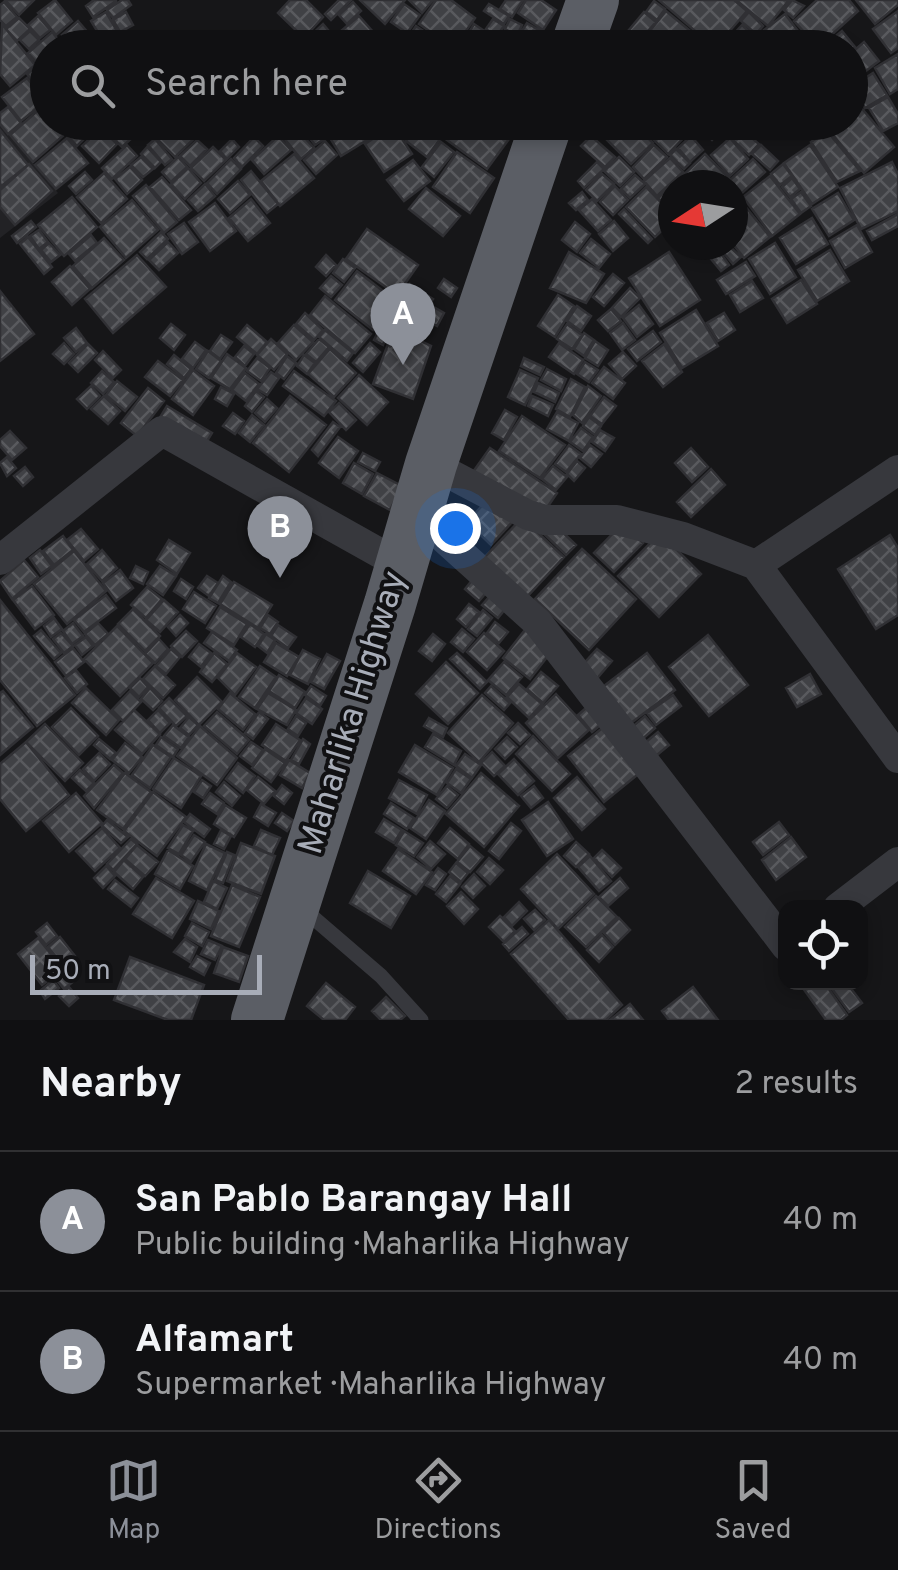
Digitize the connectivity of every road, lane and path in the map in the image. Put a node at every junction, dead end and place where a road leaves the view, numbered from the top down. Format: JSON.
{"nodes":[{"id":1,"x":593,"y":0,"type":"edge"},
{"id":2,"x":582,"y":30,"type":"edge"},
{"id":3,"x":542,"y":140,"type":"edge"},
{"id":4,"x":431,"y":464,"type":"junction"},
{"id":5,"x":898,"y":470,"type":"edge"},
{"id":6,"x":416,"y":513,"type":"junction"},
{"id":7,"x":0,"y":560,"type":"edge"},
{"id":8,"x":401,"y":565,"type":"junction"},
{"id":9,"x":756,"y":565,"type":"junction"},
{"id":10,"x":898,"y":758,"type":"edge"},
{"id":11,"x":898,"y":862,"type":"edge"},
{"id":12,"x":848,"y":900,"type":"edge"},
{"id":13,"x":295,"y":902,"type":"junction"},
{"id":14,"x":778,"y":936,"type":"edge"},
{"id":15,"x":257,"y":1020,"type":"edge"},
{"id":16,"x":421,"y":1020,"type":"edge"}],
"edges":[{"from":1,"to":2,"type":"highway"},
{"from":3,"to":4,"type":"highway","name":"Maharlika Highway"},
{"from":4,"to":6,"type":"highway","name":"Maharlika Highway"},
{"from":4,"to":9,"type":"street"},
{"from":5,"to":9,"type":"street"},
{"from":6,"to":8,"type":"highway","name":"Maharlika Highway"},
{"from":6,"to":14,"type":"street"},
{"from":7,"to":8,"type":"street"},
{"from":8,"to":13,"type":"highway","name":"Maharlika Highway"},
{"from":9,"to":10,"type":"street"},
{"from":11,"to":12,"type":"street"},
{"from":13,"to":15,"type":"highway","name":"Maharlika Highway"},
{"from":13,"to":16,"type":"lane"}]}
